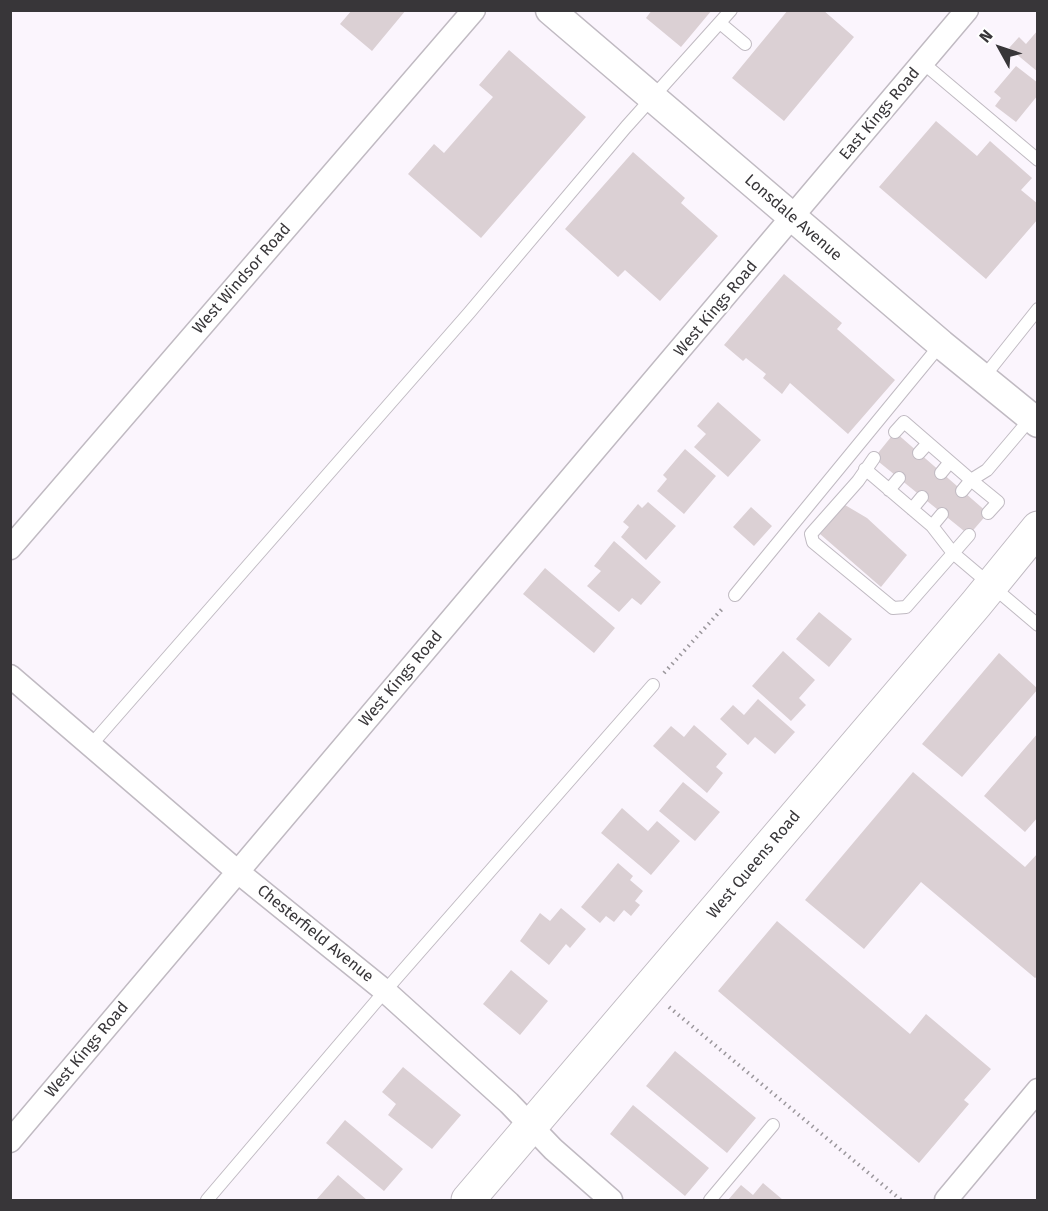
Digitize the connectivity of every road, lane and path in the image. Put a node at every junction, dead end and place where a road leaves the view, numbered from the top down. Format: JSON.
{"nodes":[{"id":1,"x":474,"y":10,"type":"edge"},
{"id":2,"x":550,"y":10,"type":"edge"},
{"id":3,"x":730,"y":10,"type":"edge"},
{"id":4,"x":967,"y":10,"type":"edge"},
{"id":5,"x":720,"y":22,"type":"junction"},
{"id":6,"x":745,"y":44,"type":"dead end"},
{"id":7,"x":922,"y":63,"type":"junction"},
{"id":8,"x":652,"y":97,"type":"junction"},
{"id":9,"x":1038,"y":160,"type":"edge"},
{"id":10,"x":792,"y":217,"type":"junction"},
{"id":11,"x":1038,"y":309,"type":"edge"},
{"id":12,"x":940,"y":344,"type":"junction"},
{"id":13,"x":983,"y":378,"type":"junction"},
{"id":14,"x":1034,"y":421,"type":"edge"},
{"id":15,"x":895,"y":432,"type":"dead end"},
{"id":16,"x":928,"y":443,"type":"junction"},
{"id":17,"x":919,"y":453,"type":"dead end"},
{"id":18,"x":874,"y":458,"type":"dead end"},
{"id":19,"x":951,"y":462,"type":"junction"},
{"id":20,"x":865,"y":469,"type":"junction"},
{"id":21,"x":941,"y":473,"type":"dead end"},
{"id":22,"x":899,"y":478,"type":"dead end"},
{"id":23,"x":971,"y":480,"type":"junction"},
{"id":24,"x":890,"y":490,"type":"junction"},
{"id":25,"x":962,"y":491,"type":"dead end"},
{"id":26,"x":922,"y":497,"type":"dead end"},
{"id":27,"x":912,"y":509,"type":"junction"},
{"id":28,"x":988,"y":513,"type":"dead end"},
{"id":29,"x":942,"y":514,"type":"dead end"},
{"id":30,"x":932,"y":526,"type":"junction"},
{"id":31,"x":1038,"y":528,"type":"edge"},
{"id":32,"x":969,"y":535,"type":"dead end"},
{"id":33,"x":10,"y":548,"type":"edge"},
{"id":34,"x":953,"y":553,"type":"junction"},
{"id":35,"x":990,"y":585,"type":"junction"},
{"id":36,"x":735,"y":595,"type":"joint"},
{"id":37,"x":1038,"y":625,"type":"edge"},
{"id":38,"x":10,"y":676,"type":"edge"},
{"id":39,"x":653,"y":685,"type":"joint"},
{"id":40,"x":91,"y":746,"type":"junction"},
{"id":41,"x":238,"y":872,"type":"junction"},
{"id":42,"x":385,"y":991,"type":"junction"},
{"id":43,"x":667,"y":1005,"type":"dead end"},
{"id":44,"x":1038,"y":1090,"type":"edge"},
{"id":45,"x":773,"y":1125,"type":"dead end"},
{"id":46,"x":531,"y":1127,"type":"junction"},
{"id":47,"x":10,"y":1141,"type":"edge"},
{"id":48,"x":207,"y":1200,"type":"edge"},
{"id":49,"x":468,"y":1200,"type":"edge"},
{"id":50,"x":611,"y":1200,"type":"edge"},
{"id":51,"x":710,"y":1200,"type":"edge"},
{"id":52,"x":901,"y":1200,"type":"edge"},
{"id":53,"x":946,"y":1200,"type":"edge"}],
"edges":[{"from":1,"to":33,"type":"street","name":"West Windsor Road"},
{"from":2,"to":8,"type":"street","name":"Lonsdale Avenue"},
{"from":3,"to":5,"type":"lane"},
{"from":4,"to":7,"type":"street","name":"East Kings Road"},
{"from":5,"to":6,"type":"lane"},
{"from":5,"to":8,"type":"lane"},
{"from":7,"to":9,"type":"lane"},
{"from":7,"to":10,"type":"street","name":"East Kings Road"},
{"from":8,"to":10,"type":"street","name":"Lonsdale Avenue"},
{"from":8,"to":40,"type":"lane"},
{"from":10,"to":12,"type":"street","name":"Lonsdale Avenue"},
{"from":10,"to":41,"type":"street","name":"West Kings Road"},
{"from":11,"to":13,"type":"lane"},
{"from":12,"to":13,"type":"street","name":"Lonsdale Avenue"},
{"from":12,"to":36,"type":"lane"},
{"from":13,"to":14,"type":"street","name":"Lonsdale Avenue"},
{"from":14,"to":23,"type":"lane"},
{"from":15,"to":16,"type":"lane"},
{"from":16,"to":17,"type":"lane"},
{"from":16,"to":19,"type":"lane"},
{"from":18,"to":20,"type":"lane"},
{"from":19,"to":21,"type":"lane"},
{"from":19,"to":23,"type":"lane"},
{"from":20,"to":24,"type":"lane"},
{"from":20,"to":34,"type":"lane"},
{"from":22,"to":24,"type":"lane"},
{"from":23,"to":25,"type":"lane"},
{"from":23,"to":28,"type":"lane"},
{"from":24,"to":27,"type":"lane"},
{"from":26,"to":27,"type":"lane"},
{"from":27,"to":30,"type":"lane"},
{"from":29,"to":30,"type":"lane"},
{"from":30,"to":34,"type":"lane"},
{"from":31,"to":35,"type":"main road","name":"West Queens Road"},
{"from":32,"to":34,"type":"lane"},
{"from":34,"to":35,"type":"lane"},
{"from":35,"to":37,"type":"lane"},
{"from":35,"to":46,"type":"main road","name":"West Queens Road"},
{"from":36,"to":39,"type":"path"},
{"from":38,"to":40,"type":"street","name":"Chesterfield Avenue"},
{"from":39,"to":42,"type":"lane"},
{"from":40,"to":41,"type":"street","name":"Chesterfield Avenue"},
{"from":41,"to":42,"type":"street","name":"Chesterfield Avenue"},
{"from":41,"to":47,"type":"street","name":"West Kings Road"},
{"from":42,"to":46,"type":"street","name":"Chesterfield Avenue"},
{"from":42,"to":48,"type":"lane"},
{"from":43,"to":52,"type":"path"},
{"from":44,"to":53,"type":"street"},
{"from":45,"to":51,"type":"lane"},
{"from":46,"to":49,"type":"main road","name":"West Queens Road"},
{"from":46,"to":50,"type":"street","name":"Chesterfield Avenue"}]}
